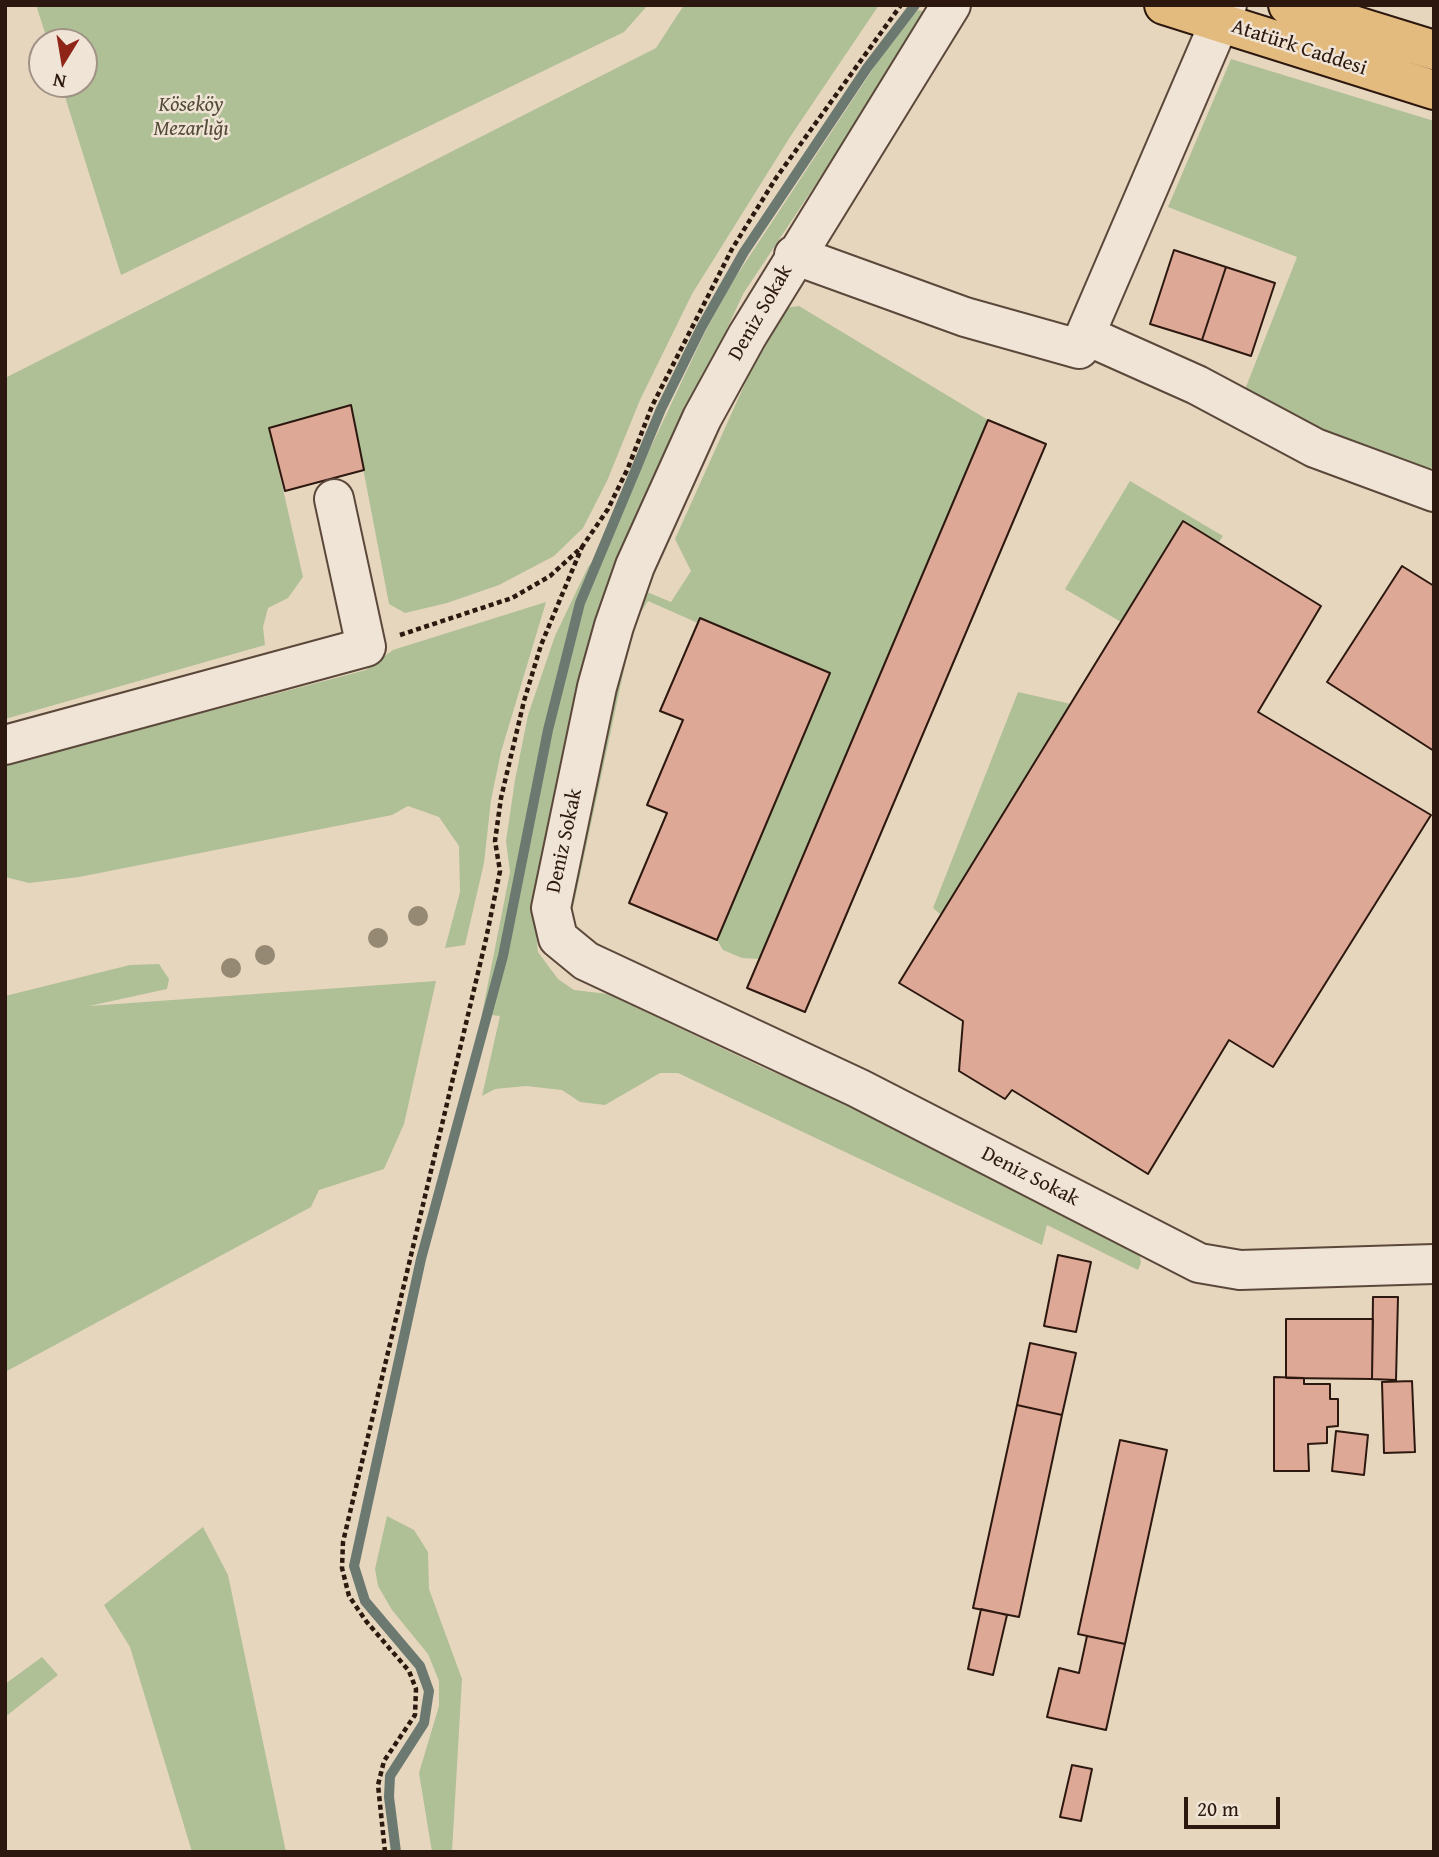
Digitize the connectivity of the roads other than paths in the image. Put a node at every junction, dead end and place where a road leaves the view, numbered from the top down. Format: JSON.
{"nodes":[{"id":1,"x":951,"y":5,"type":"edge"},
{"id":2,"x":1164,"y":5,"type":"edge"},
{"id":3,"x":1288,"y":5,"type":"edge"},
{"id":4,"x":1223,"y":14,"type":"edge"},
{"id":5,"x":1434,"y":50,"type":"edge"},
{"id":6,"x":1434,"y":90,"type":"edge"},
{"id":7,"x":794,"y":255,"type":"junction"},
{"id":8,"x":1085,"y":335,"type":"junction"},
{"id":9,"x":1434,"y":492,"type":"edge"},
{"id":10,"x":334,"y":499,"type":"dead end"},
{"id":11,"x":5,"y":745,"type":"edge"},
{"id":12,"x":1434,"y":1264,"type":"edge"}],
"edges":[{"from":1,"to":7,"type":"street","name":"Deniz Sokak"},
{"from":2,"to":4,"type":"main road","name":"Atatürk Caddesi"},
{"from":3,"to":5,"type":"main road","name":"Atatürk Caddesi"},
{"from":4,"to":6,"type":"main road","name":"Atatürk Caddesi"},
{"from":4,"to":8,"type":"street"},
{"from":7,"to":8,"type":"street"},
{"from":7,"to":12,"type":"street","name":"Deniz Sokak"},
{"from":8,"to":9,"type":"street"},
{"from":10,"to":11,"type":"street"}]}
